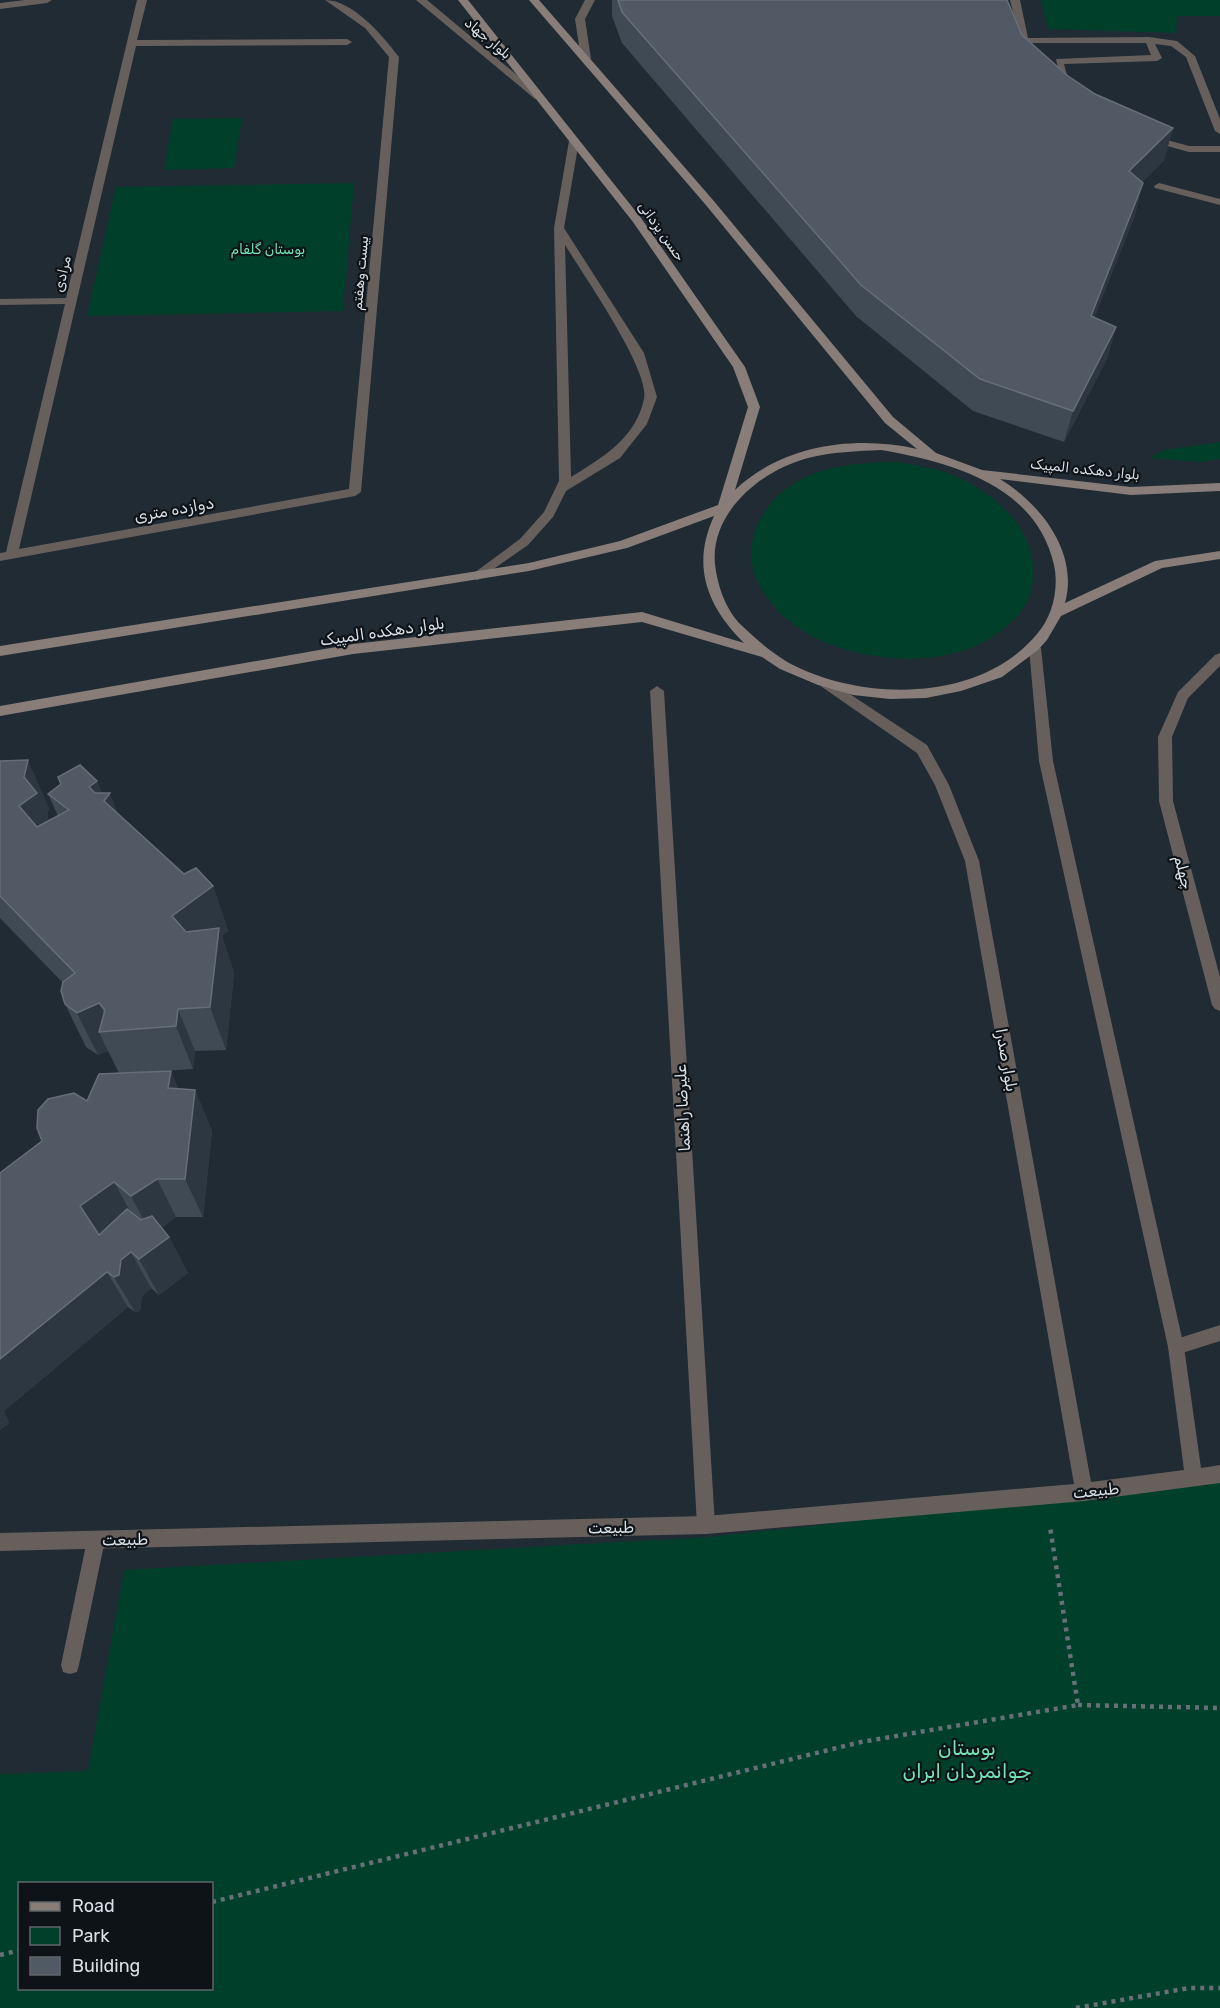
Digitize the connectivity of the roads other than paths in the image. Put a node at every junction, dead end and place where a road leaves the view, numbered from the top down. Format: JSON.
{"nodes":[{"id":1,"x":47,"y":0,"type":"edge"},
{"id":2,"x":142,"y":0,"type":"edge"},
{"id":3,"x":330,"y":0,"type":"edge"},
{"id":4,"x":421,"y":0,"type":"edge"},
{"id":5,"x":463,"y":0,"type":"edge"},
{"id":6,"x":534,"y":0,"type":"edge"},
{"id":7,"x":590,"y":0,"type":"edge"},
{"id":8,"x":1015,"y":0,"type":"edge"},
{"id":9,"x":0,"y":6,"type":"edge"},
{"id":10,"x":1149,"y":40,"type":"junction"},
{"id":11,"x":132,"y":42,"type":"junction"},
{"id":12,"x":347,"y":42,"type":"dead end"},
{"id":13,"x":586,"y":59,"type":"junction"},
{"id":14,"x":538,"y":97,"type":"junction"},
{"id":15,"x":1068,"y":100,"type":"edge"},
{"id":16,"x":1220,"y":131,"type":"edge"},
{"id":17,"x":1137,"y":135,"type":"edge"},
{"id":18,"x":574,"y":141,"type":"junction"},
{"id":19,"x":1220,"y":149,"type":"edge"},
{"id":20,"x":1159,"y":186,"type":"dead end"},
{"id":21,"x":1220,"y":202,"type":"edge"},
{"id":22,"x":559,"y":228,"type":"junction"},
{"id":23,"x":71,"y":301,"type":"junction"},
{"id":24,"x":0,"y":302,"type":"edge"},
{"id":25,"x":930,"y":453,"type":"junction"},
{"id":26,"x":982,"y":473,"type":"junction"},
{"id":27,"x":1220,"y":487,"type":"edge"},
{"id":28,"x":561,"y":489,"type":"junction"},
{"id":29,"x":355,"y":492,"type":"joint"},
{"id":30,"x":723,"y":508,"type":"junction"},
{"id":31,"x":1220,"y":555,"type":"edge"},
{"id":32,"x":6,"y":556,"type":"edge"},
{"id":33,"x":478,"y":576,"type":"junction"},
{"id":34,"x":1058,"y":612,"type":"junction"},
{"id":35,"x":1035,"y":648,"type":"junction"},
{"id":36,"x":0,"y":651,"type":"edge"},
{"id":37,"x":765,"y":654,"type":"junction"},
{"id":38,"x":1220,"y":658,"type":"edge"},
{"id":39,"x":827,"y":684,"type":"junction"},
{"id":40,"x":657,"y":691,"type":"dead end"},
{"id":41,"x":0,"y":711,"type":"edge"},
{"id":42,"x":1220,"y":1005,"type":"edge"},
{"id":43,"x":1220,"y":1333,"type":"edge"},
{"id":44,"x":1176,"y":1347,"type":"junction"},
{"id":45,"x":1220,"y":1474,"type":"edge"},
{"id":46,"x":1194,"y":1479,"type":"junction"},
{"id":47,"x":1084,"y":1492,"type":"junction"},
{"id":48,"x":706,"y":1525,"type":"junction"},
{"id":49,"x":96,"y":1540,"type":"junction"},
{"id":50,"x":0,"y":1542,"type":"edge"},
{"id":51,"x":70,"y":1665,"type":"dead end"}],
"edges":[{"from":1,"to":9,"type":"street"},
{"from":2,"to":11,"type":"street","name":"مرادی"},
{"from":3,"to":29,"type":"street","name":"بیست وهفتم"},
{"from":4,"to":14,"type":"street","name":"بلوار جهاد"},
{"from":5,"to":14,"type":"main road","name":"حسن یزدانی"},
{"from":6,"to":13,"type":"main road"},
{"from":7,"to":13,"type":"street"},
{"from":8,"to":10,"type":"street"},
{"from":10,"to":15,"type":"street"},
{"from":10,"to":16,"type":"street"},
{"from":11,"to":12,"type":"street"},
{"from":11,"to":23,"type":"street","name":"مرادی"},
{"from":13,"to":25,"type":"main road"},
{"from":14,"to":18,"type":"main road","name":"حسن یزدانی"},
{"from":17,"to":19,"type":"street"},
{"from":18,"to":22,"type":"street"},
{"from":18,"to":30,"type":"main road","name":"حسن یزدانی"},
{"from":20,"to":21,"type":"street"},
{"from":22,"to":28,"type":"street"},
{"from":22,"to":28,"type":"street"},
{"from":23,"to":24,"type":"street"},
{"from":23,"to":32,"type":"street","name":"مرادی"},
{"from":25,"to":26,"type":"main road"},
{"from":25,"to":30,"type":"main road"},
{"from":26,"to":27,"type":"main road","name":"بلوار دهکده المپیک"},
{"from":26,"to":34,"type":"main road"},
{"from":28,"to":33,"type":"street"},
{"from":29,"to":32,"type":"street","name":"دوازده متری"},
{"from":30,"to":33,"type":"main road"},
{"from":30,"to":37,"type":"main road","name":"حسن یزدانی"},
{"from":31,"to":34,"type":"main road"},
{"from":33,"to":36,"type":"main road"},
{"from":34,"to":35,"type":"main road"},
{"from":35,"to":39,"type":"main road"},
{"from":35,"to":44,"type":"street"},
{"from":37,"to":39,"type":"main road"},
{"from":37,"to":41,"type":"main road","name":"بلوار دهکده المپیک"},
{"from":38,"to":42,"type":"street","name":"چهلم"},
{"from":39,"to":47,"type":"street","name":"بلوار صدرا"},
{"from":40,"to":48,"type":"street","name":"علیرضا راهنما"},
{"from":43,"to":44,"type":"street"},
{"from":44,"to":46,"type":"street"},
{"from":45,"to":46,"type":"street","name":"طبیعت"},
{"from":46,"to":47,"type":"street","name":"طبیعت"},
{"from":47,"to":48,"type":"street","name":"طبیعت"},
{"from":48,"to":49,"type":"street","name":"طبیعت"},
{"from":49,"to":50,"type":"street","name":"طبیعت"},
{"from":49,"to":51,"type":"street"}]}
